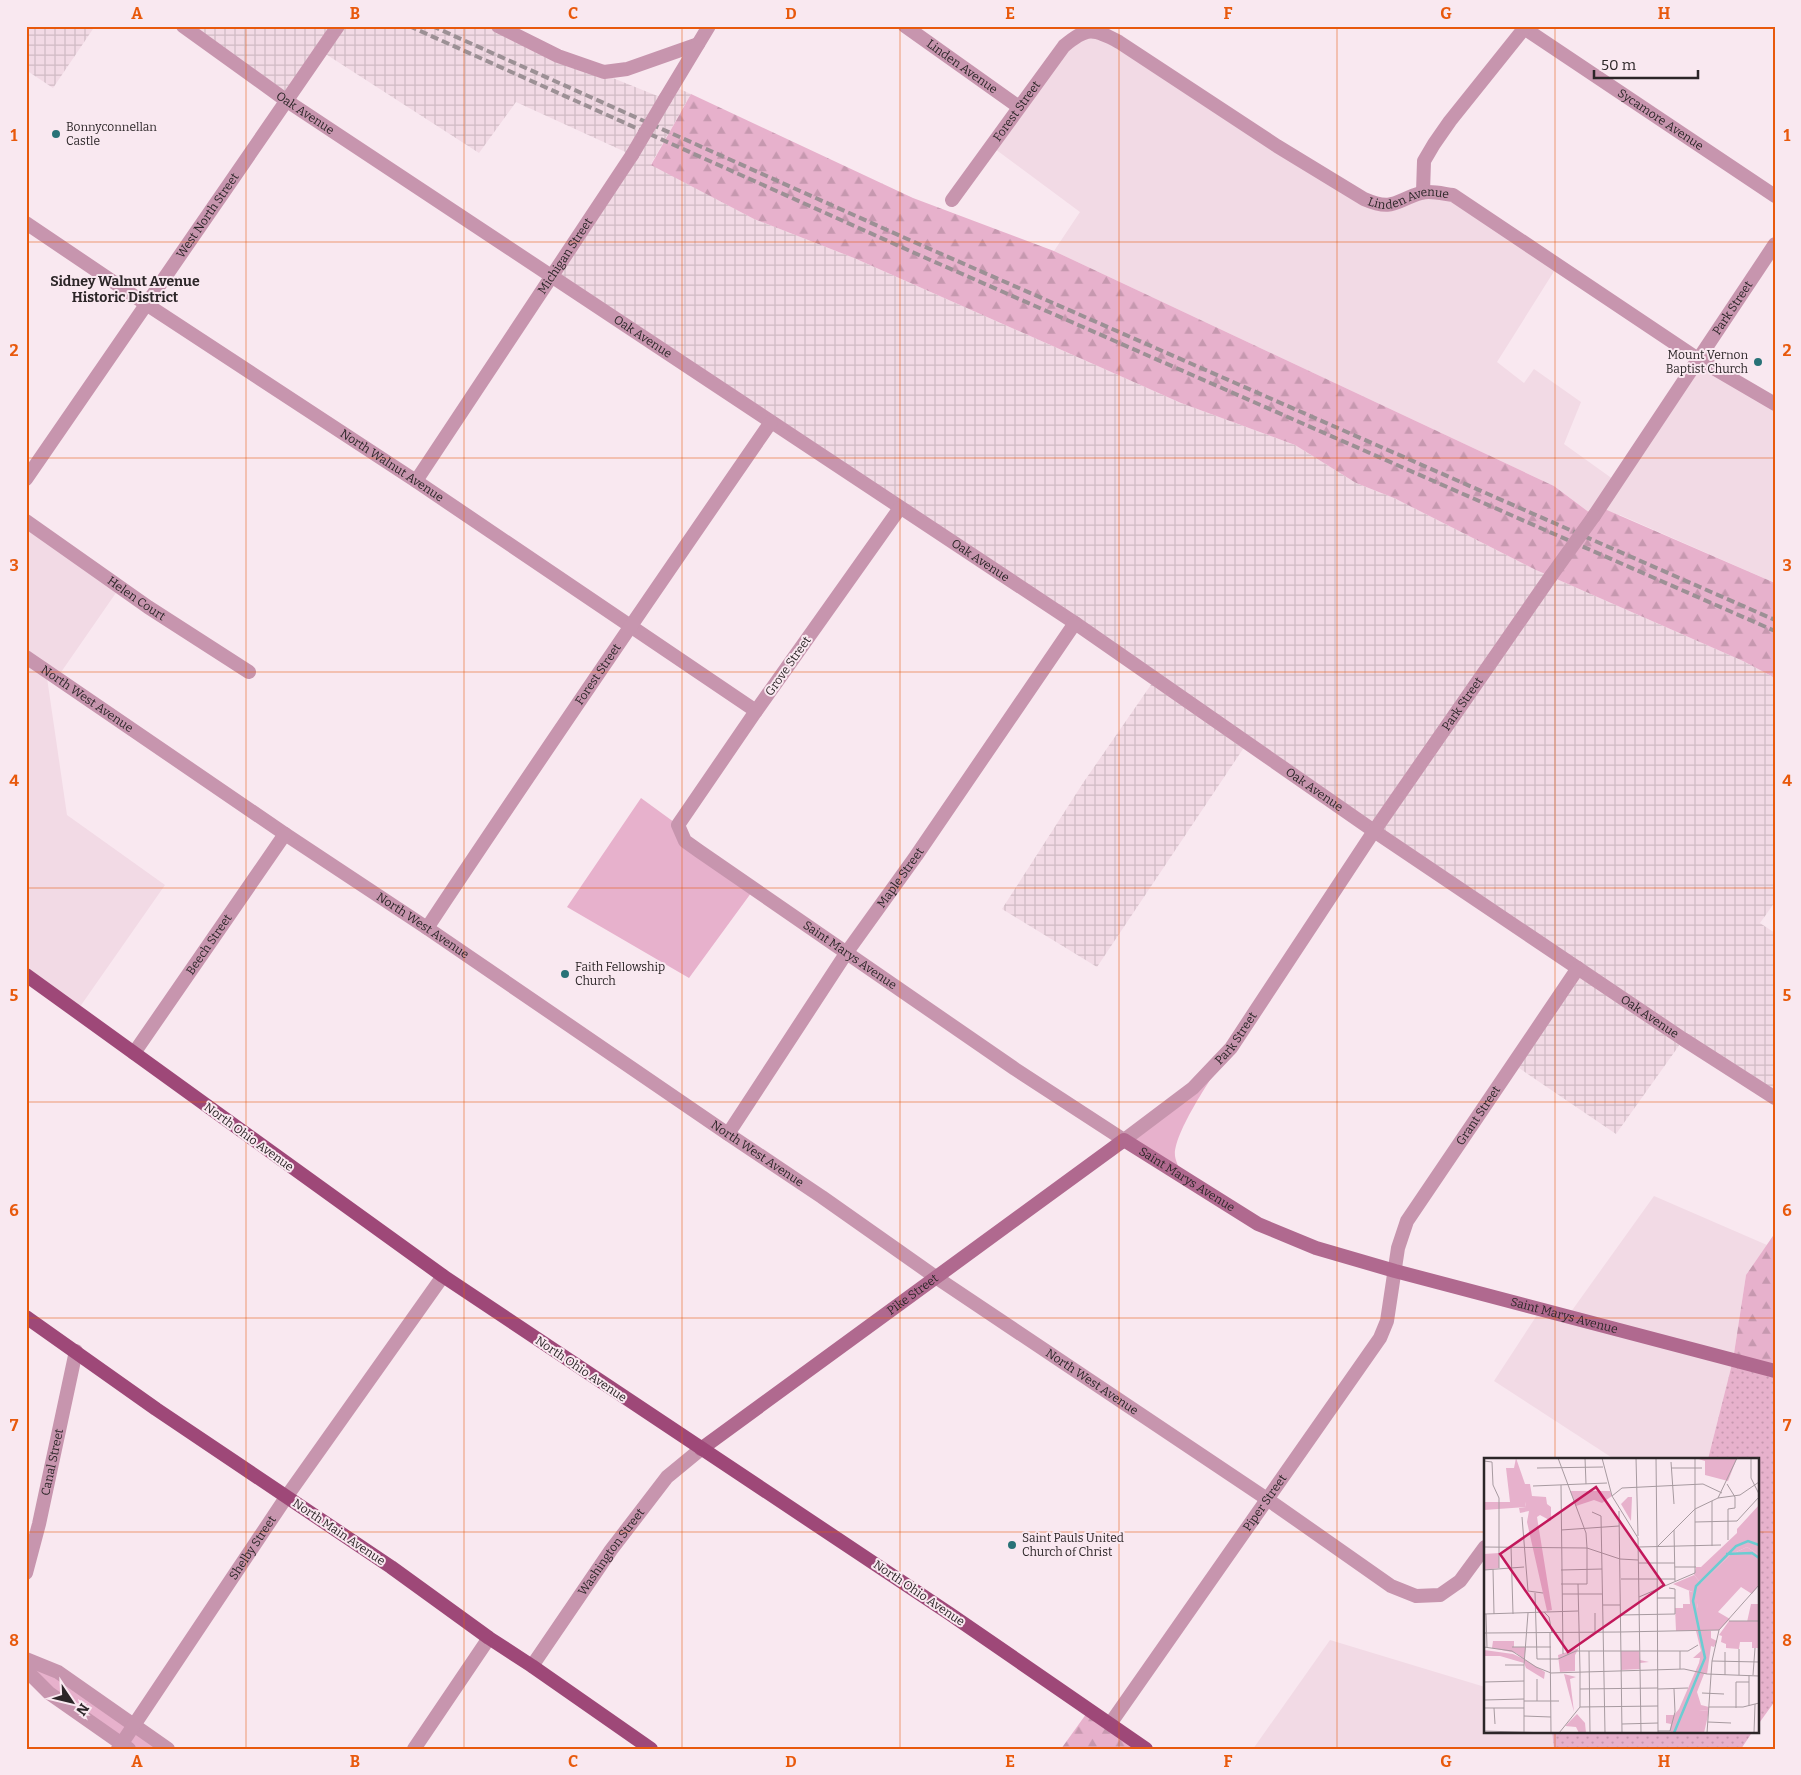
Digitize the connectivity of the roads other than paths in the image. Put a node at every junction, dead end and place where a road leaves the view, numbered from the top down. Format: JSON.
{"nodes":[{"id":1,"x":183,"y":26,"type":"edge"},
{"id":2,"x":338,"y":26,"type":"edge"},
{"id":3,"x":498,"y":26,"type":"edge"},
{"id":4,"x":709,"y":26,"type":"edge"},
{"id":5,"x":905,"y":26,"type":"edge"},
{"id":6,"x":1524,"y":27,"type":"edge"},
{"id":7,"x":1089,"y":32,"type":"joint"},
{"id":8,"x":698,"y":44,"type":"junction"},
{"id":9,"x":287,"y":101,"type":"junction"},
{"id":10,"x":1019,"y":107,"type":"junction"},
{"id":11,"x":1423,"y":192,"type":"junction"},
{"id":12,"x":1775,"y":196,"type":"edge"},
{"id":13,"x":952,"y":200,"type":"dead end"},
{"id":14,"x":26,"y":223,"type":"edge"},
{"id":15,"x":1775,"y":244,"type":"edge"},
{"id":16,"x":552,"y":277,"type":"junction"},
{"id":17,"x":146,"y":304,"type":"junction"},
{"id":18,"x":1698,"y":358,"type":"junction"},
{"id":19,"x":1775,"y":404,"type":"edge"},
{"id":20,"x":770,"y":422,"type":"junction"},
{"id":21,"x":26,"y":479,"type":"edge"},
{"id":22,"x":416,"y":481,"type":"junction"},
{"id":23,"x":900,"y":508,"type":"junction"},
{"id":24,"x":26,"y":521,"type":"edge"},
{"id":25,"x":1074,"y":623,"type":"junction"},
{"id":26,"x":631,"y":627,"type":"junction"},
{"id":27,"x":26,"y":657,"type":"edge"},
{"id":28,"x":248,"y":672,"type":"dead end"},
{"id":29,"x":756,"y":711,"type":"junction"},
{"id":30,"x":678,"y":825,"type":"joint"},
{"id":31,"x":1374,"y":831,"type":"junction"},
{"id":32,"x":285,"y":834,"type":"junction"},
{"id":33,"x":427,"y":928,"type":"junction"},
{"id":34,"x":847,"y":952,"type":"junction"},
{"id":35,"x":1578,"y":968,"type":"junction"},
{"id":36,"x":26,"y":975,"type":"edge"},
{"id":37,"x":134,"y":1054,"type":"junction"},
{"id":38,"x":1775,"y":1098,"type":"edge"},
{"id":39,"x":728,"y":1134,"type":"junction"},
{"id":40,"x":1124,"y":1140,"type":"junction"},
{"id":41,"x":1395,"y":1271,"type":"junction"},
{"id":42,"x":443,"y":1276,"type":"junction"},
{"id":43,"x":937,"y":1278,"type":"junction"},
{"id":44,"x":26,"y":1318,"type":"edge"},
{"id":45,"x":76,"y":1351,"type":"junction"},
{"id":46,"x":1775,"y":1371,"type":"edge"},
{"id":47,"x":701,"y":1449,"type":"junction"},
{"id":48,"x":287,"y":1496,"type":"junction"},
{"id":49,"x":1267,"y":1499,"type":"junction"},
{"id":50,"x":1484,"y":1548,"type":"edge"},
{"id":51,"x":26,"y":1573,"type":"edge"},
{"id":52,"x":489,"y":1638,"type":"junction"},
{"id":53,"x":26,"y":1659,"type":"edge"},
{"id":54,"x":532,"y":1666,"type":"junction"},
{"id":55,"x":26,"y":1670,"type":"edge"},
{"id":56,"x":1110,"y":1724,"type":"junction"},
{"id":57,"x":134,"y":1726,"type":"junction"},
{"id":58,"x":123,"y":1747,"type":"edge"},
{"id":59,"x":168,"y":1749,"type":"edge"},
{"id":60,"x":414,"y":1749,"type":"edge"},
{"id":61,"x":651,"y":1749,"type":"edge"},
{"id":62,"x":1146,"y":1749,"type":"edge"}],
"edges":[{"from":1,"to":9,"type":"street","name":"Oak Avenue"},
{"from":2,"to":9,"type":"street","name":"West North Street"},
{"from":3,"to":8,"type":"street"},
{"from":4,"to":8,"type":"street","name":"Michigan Street"},
{"from":5,"to":10,"type":"street","name":"Linden Avenue"},
{"from":6,"to":11,"type":"street"},
{"from":6,"to":12,"type":"street","name":"Sycamore Avenue"},
{"from":7,"to":10,"type":"street","name":"Forest Street"},
{"from":7,"to":11,"type":"street","name":"Linden Avenue"},
{"from":8,"to":16,"type":"street","name":"Michigan Street","bridge":true},
{"from":9,"to":16,"type":"street","name":"Oak Avenue"},
{"from":9,"to":17,"type":"street","name":"West North Street"},
{"from":10,"to":13,"type":"street","name":"Forest Street"},
{"from":11,"to":18,"type":"street","name":"Linden Avenue"},
{"from":14,"to":17,"type":"street","name":"North Walnut Avenue"},
{"from":15,"to":18,"type":"street","name":"Park Street"},
{"from":16,"to":20,"type":"street","name":"Oak Avenue"},
{"from":16,"to":22,"type":"street","name":"Michigan Street"},
{"from":17,"to":21,"type":"street","name":"West North Street"},
{"from":17,"to":22,"type":"street","name":"North Walnut Avenue"},
{"from":18,"to":19,"type":"street","name":"Linden Avenue"},
{"from":18,"to":31,"type":"street","name":"Park Street","bridge":true},
{"from":20,"to":23,"type":"street","name":"Oak Avenue"},
{"from":20,"to":26,"type":"street","name":"Forest Street"},
{"from":22,"to":26,"type":"street","name":"North Walnut Avenue"},
{"from":23,"to":25,"type":"street","name":"Oak Avenue"},
{"from":23,"to":29,"type":"street","name":"Grove Street"},
{"from":24,"to":28,"type":"street","name":"Helen Court"},
{"from":25,"to":31,"type":"street","name":"Oak Avenue"},
{"from":25,"to":34,"type":"street","name":"Maple Street"},
{"from":26,"to":29,"type":"street","name":"North Walnut Avenue"},
{"from":26,"to":33,"type":"street","name":"Forest Street"},
{"from":27,"to":32,"type":"street","name":"North West Avenue"},
{"from":29,"to":30,"type":"street","name":"Grove Street"},
{"from":30,"to":34,"type":"street","name":"Saint Marys Avenue"},
{"from":31,"to":35,"type":"street","name":"Oak Avenue"},
{"from":31,"to":40,"type":"street","name":"Park Street"},
{"from":32,"to":33,"type":"street","name":"North West Avenue"},
{"from":32,"to":37,"type":"street","name":"Beech Street"},
{"from":33,"to":39,"type":"street","name":"North West Avenue"},
{"from":34,"to":39,"type":"street","name":"Maple Street"},
{"from":34,"to":40,"type":"street","name":"Saint Marys Avenue"},
{"from":35,"to":38,"type":"street","name":"Oak Avenue"},
{"from":35,"to":41,"type":"street","name":"Grant Street"},
{"from":36,"to":37,"type":"main road","name":"North Ohio Avenue"},
{"from":37,"to":42,"type":"main road","name":"North Ohio Avenue"},
{"from":39,"to":43,"type":"street","name":"North West Avenue"},
{"from":40,"to":41,"type":"main road","name":"Saint Marys Avenue"},
{"from":40,"to":43,"type":"main road","name":"Pike Street"},
{"from":41,"to":46,"type":"main road","name":"Saint Marys Avenue"},
{"from":41,"to":49,"type":"street","name":"Piper Street"},
{"from":42,"to":47,"type":"main road","name":"North Ohio Avenue"},
{"from":42,"to":48,"type":"street","name":"Shelby Street"},
{"from":43,"to":47,"type":"main road","name":"Pike Street"},
{"from":43,"to":49,"type":"street","name":"North West Avenue"},
{"from":44,"to":45,"type":"main road","name":"North Main Avenue"},
{"from":45,"to":48,"type":"main road","name":"North Main Avenue"},
{"from":45,"to":51,"type":"street","name":"Canal Street"},
{"from":47,"to":54,"type":"street","name":"Washington Street"},
{"from":47,"to":56,"type":"main road","name":"North Ohio Avenue"},
{"from":48,"to":52,"type":"main road","name":"North Main Avenue"},
{"from":48,"to":57,"type":"street","name":"Shelby Street"},
{"from":49,"to":50,"type":"street","name":"North West Avenue"},
{"from":49,"to":56,"type":"street","name":"Piper Street"},
{"from":52,"to":54,"type":"main road","name":"North Main Avenue"},
{"from":52,"to":60,"type":"street"},
{"from":53,"to":57,"type":"street"},
{"from":54,"to":61,"type":"main road","name":"North Main Avenue"},
{"from":55,"to":58,"type":"street"},
{"from":56,"to":62,"type":"main road","name":"North Ohio Avenue"},
{"from":57,"to":58,"type":"street","name":"Shelby Street"},
{"from":57,"to":59,"type":"street"}]}
